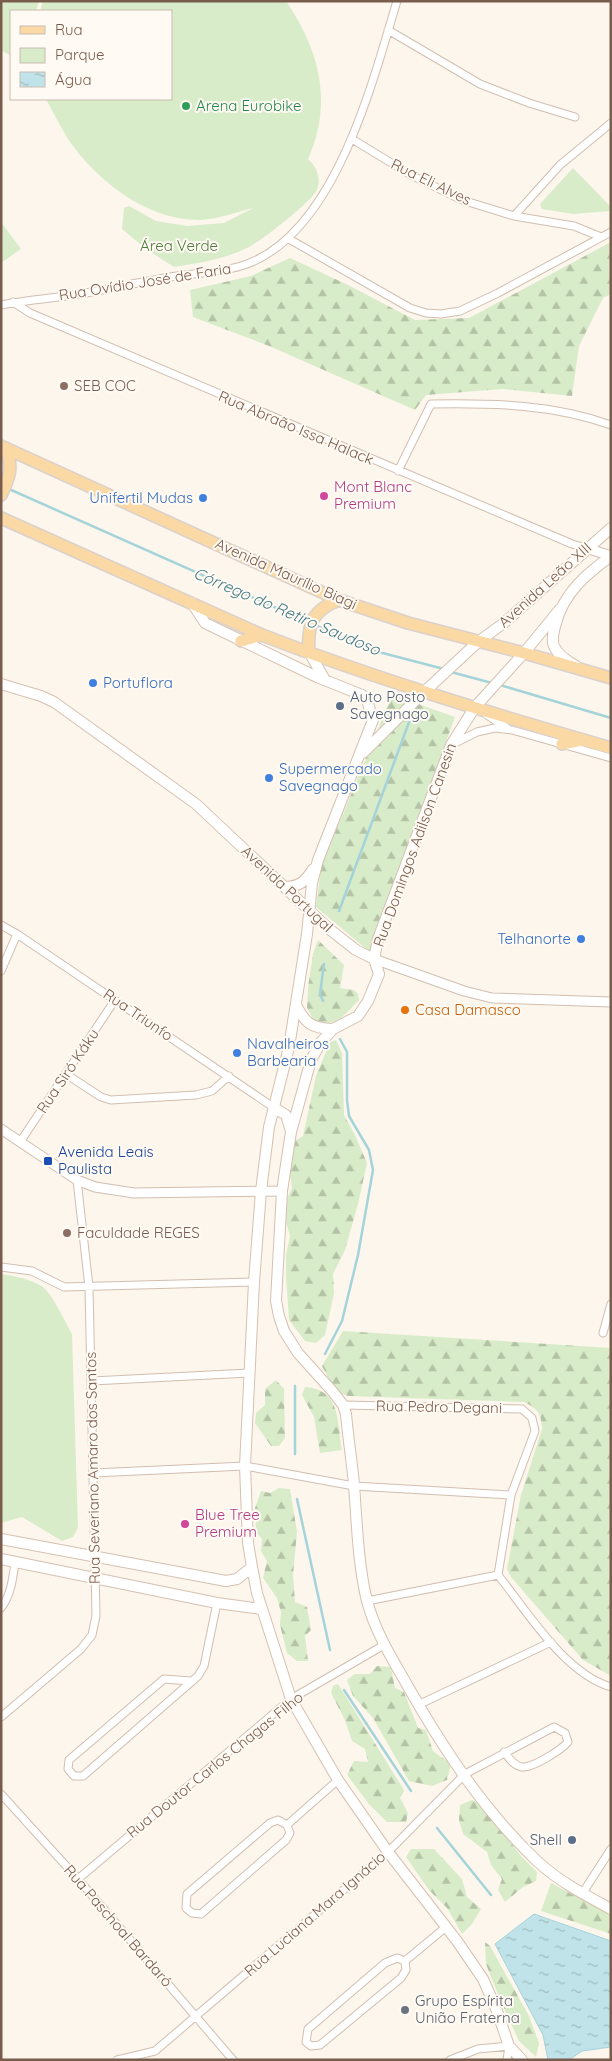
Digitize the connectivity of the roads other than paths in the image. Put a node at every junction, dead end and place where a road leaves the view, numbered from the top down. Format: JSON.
{"nodes":[{"id":1,"x":397,"y":1,"type":"edge"},
{"id":2,"x":388,"y":30,"type":"junction"},
{"id":3,"x":575,"y":117,"type":"dead end"},
{"id":4,"x":611,"y":123,"type":"edge"},
{"id":5,"x":352,"y":139,"type":"junction"},
{"id":6,"x":514,"y":216,"type":"junction"},
{"id":7,"x":611,"y":232,"type":"edge"},
{"id":8,"x":601,"y":237,"type":"junction"},
{"id":9,"x":289,"y":240,"type":"junction"},
{"id":10,"x":13,"y":302,"type":"junction"},
{"id":11,"x":1,"y":305,"type":"edge"},
{"id":12,"x":611,"y":425,"type":"edge"},
{"id":13,"x":3,"y":447,"type":"edge"},
{"id":14,"x":398,"y":471,"type":"junction"},
{"id":15,"x":1,"y":495,"type":"edge"},
{"id":16,"x":1,"y":518,"type":"edge"},
{"id":17,"x":611,"y":528,"type":"edge"},
{"id":18,"x":586,"y":548,"type":"junction"},
{"id":19,"x":611,"y":556,"type":"edge"},
{"id":20,"x":339,"y":600,"type":"junction"},
{"id":21,"x":192,"y":603,"type":"junction"},
{"id":22,"x":560,"y":609,"type":"junction"},
{"id":23,"x":262,"y":635,"type":"junction"},
{"id":24,"x":241,"y":641,"type":"junction"},
{"id":25,"x":479,"y":641,"type":"junction"},
{"id":26,"x":309,"y":652,"type":"junction"},
{"id":27,"x":524,"y":653,"type":"junction"},
{"id":28,"x":579,"y":668,"type":"junction"},
{"id":29,"x":611,"y":678,"type":"edge"},
{"id":30,"x":325,"y":680,"type":"junction"},
{"id":31,"x":1,"y":684,"type":"edge"},
{"id":32,"x":423,"y":692,"type":"junction"},
{"id":33,"x":474,"y":707,"type":"junction"},
{"id":34,"x":509,"y":730,"type":"junction"},
{"id":35,"x":583,"y":740,"type":"junction"},
{"id":36,"x":562,"y":744,"type":"junction"},
{"id":37,"x":451,"y":745,"type":"junction"},
{"id":38,"x":611,"y":748,"type":"edge"},
{"id":39,"x":359,"y":757,"type":"junction"},
{"id":40,"x":611,"y":758,"type":"edge"},
{"id":41,"x":318,"y":860,"type":"junction"},
{"id":42,"x":284,"y":887,"type":"junction"},
{"id":43,"x":310,"y":911,"type":"junction"},
{"id":44,"x":1,"y":925,"type":"edge"},
{"id":45,"x":17,"y":934,"type":"junction"},
{"id":46,"x":374,"y":959,"type":"junction"},
{"id":47,"x":1,"y":971,"type":"edge"},
{"id":48,"x":115,"y":1000,"type":"junction"},
{"id":49,"x":611,"y":1002,"type":"edge"},
{"id":50,"x":296,"y":1005,"type":"junction"},
{"id":51,"x":333,"y":1030,"type":"junction"},
{"id":52,"x":66,"y":1074,"type":"junction"},
{"id":53,"x":229,"y":1076,"type":"junction"},
{"id":54,"x":274,"y":1107,"type":"junction"},
{"id":55,"x":1,"y":1129,"type":"edge"},
{"id":56,"x":291,"y":1132,"type":"junction"},
{"id":57,"x":20,"y":1142,"type":"junction"},
{"id":58,"x":77,"y":1180,"type":"junction"},
{"id":59,"x":261,"y":1190,"type":"junction"},
{"id":60,"x":282,"y":1191,"type":"junction"},
{"id":61,"x":1,"y":1267,"type":"edge"},
{"id":62,"x":254,"y":1282,"type":"junction"},
{"id":63,"x":89,"y":1287,"type":"junction"},
{"id":64,"x":611,"y":1304,"type":"edge"},
{"id":65,"x":603,"y":1333,"type":"dead end"},
{"id":66,"x":249,"y":1373,"type":"junction"},
{"id":67,"x":92,"y":1381,"type":"junction"},
{"id":68,"x":343,"y":1404,"type":"junction"},
{"id":69,"x":245,"y":1466,"type":"junction"},
{"id":70,"x":92,"y":1472,"type":"junction"},
{"id":71,"x":354,"y":1486,"type":"junction"},
{"id":72,"x":511,"y":1495,"type":"junction"},
{"id":73,"x":1,"y":1538,"type":"edge"},
{"id":74,"x":96,"y":1557,"type":"junction"},
{"id":75,"x":1,"y":1559,"type":"edge"},
{"id":76,"x":15,"y":1562,"type":"junction"},
{"id":77,"x":252,"y":1567,"type":"junction"},
{"id":78,"x":498,"y":1575,"type":"junction"},
{"id":79,"x":96,"y":1578,"type":"junction"},
{"id":80,"x":367,"y":1601,"type":"junction"},
{"id":81,"x":217,"y":1603,"type":"junction"},
{"id":82,"x":1,"y":1608,"type":"edge"},
{"id":83,"x":262,"y":1609,"type":"junction"},
{"id":84,"x":551,"y":1642,"type":"junction"},
{"id":85,"x":384,"y":1645,"type":"junction"},
{"id":86,"x":191,"y":1681,"type":"junction"},
{"id":87,"x":611,"y":1687,"type":"edge"},
{"id":88,"x":291,"y":1699,"type":"junction"},
{"id":89,"x":418,"y":1705,"type":"junction"},
{"id":90,"x":1,"y":1717,"type":"edge"},
{"id":91,"x":504,"y":1752,"type":"junction"},
{"id":92,"x":465,"y":1774,"type":"junction"},
{"id":93,"x":338,"y":1780,"type":"junction"},
{"id":94,"x":1,"y":1794,"type":"edge"},
{"id":95,"x":287,"y":1825,"type":"junction"},
{"id":96,"x":611,"y":1849,"type":"edge"},
{"id":97,"x":388,"y":1852,"type":"junction"},
{"id":98,"x":78,"y":1879,"type":"junction"},
{"id":99,"x":582,"y":1894,"type":"junction"},
{"id":100,"x":611,"y":1909,"type":"edge"},
{"id":101,"x":446,"y":1927,"type":"junction"},
{"id":102,"x":405,"y":1961,"type":"junction"},
{"id":103,"x":196,"y":2017,"type":"junction"},
{"id":104,"x":509,"y":2046,"type":"junction"},
{"id":105,"x":117,"y":2060,"type":"edge"},
{"id":106,"x":233,"y":2060,"type":"edge"},
{"id":107,"x":450,"y":2060,"type":"edge"},
{"id":108,"x":507,"y":2060,"type":"edge"},
{"id":109,"x":522,"y":2060,"type":"edge"}],
"edges":[{"from":1,"to":2,"type":"street","name":"Rua Ovídio José de Faria"},
{"from":2,"to":3,"type":"street"},
{"from":2,"to":5,"type":"street","name":"Rua Ovídio José de Faria"},
{"from":4,"to":6,"type":"street"},
{"from":5,"to":6,"type":"street","name":"Rua Eli Alves"},
{"from":5,"to":9,"type":"street","name":"Rua Ovídio José de Faria"},
{"from":6,"to":8,"type":"street","name":"Rua Eli Alves"},
{"from":7,"to":8,"type":"street"},
{"from":8,"to":9,"type":"street"},
{"from":9,"to":10,"type":"street","name":"Rua Ovídio José de Faria"},
{"from":10,"to":11,"type":"street","name":"Rua Ovídio José de Faria"},
{"from":10,"to":14,"type":"street","name":"Rua Abraão Issa Halack"},
{"from":12,"to":14,"type":"street"},
{"from":13,"to":15,"type":"main road"},
{"from":13,"to":20,"type":"main road","name":"Avenida Maurílio Biagi"},
{"from":14,"to":18,"type":"street","name":"Rua Abraão Issa Halack"},
{"from":16,"to":21,"type":"main road"},
{"from":17,"to":18,"type":"main road","name":"Avenida Leão XIII"},
{"from":18,"to":19,"type":"street","name":"Rua Abraão Issa Halack"},
{"from":18,"to":25,"type":"main road","name":"Avenida Leão XIII"},
{"from":19,"to":22,"type":"main road","name":"Avenida Leão XIII"},
{"from":20,"to":25,"type":"main road","name":"Avenida Maurílio Biagi"},
{"from":20,"to":26,"type":"main road"},
{"from":21,"to":23,"type":"main road"},
{"from":21,"to":24,"type":"main road"},
{"from":22,"to":27,"type":"main road","name":"Rua Domingos Adilson Canesin"},
{"from":22,"to":28,"type":"main road","name":"Avenida Leão XIII"},
{"from":23,"to":24,"type":"main road"},
{"from":23,"to":26,"type":"main road"},
{"from":24,"to":30,"type":"main road"},
{"from":25,"to":27,"type":"main road","name":"Avenida Maurílio Biagi"},
{"from":25,"to":32,"type":"main road","name":"Avenida Leão XIII"},
{"from":26,"to":30,"type":"main road"},
{"from":26,"to":32,"type":"main road"},
{"from":27,"to":28,"type":"main road","name":"Avenida Maurílio Biagi"},
{"from":27,"to":33,"type":"main road","name":"Rua Domingos Adilson Canesin"},
{"from":28,"to":29,"type":"main road","name":"Avenida Maurílio Biagi"},
{"from":30,"to":39,"type":"main road"},
{"from":31,"to":42,"type":"main road","name":"Avenida Portugal"},
{"from":32,"to":33,"type":"main road"},
{"from":32,"to":39,"type":"main road","name":"Avenida Leão XIII"},
{"from":33,"to":34,"type":"street"},
{"from":33,"to":35,"type":"main road"},
{"from":33,"to":37,"type":"main road","name":"Rua Domingos Adilson Canesin"},
{"from":34,"to":36,"type":"street"},
{"from":34,"to":37,"type":"street"},
{"from":35,"to":36,"type":"main road"},
{"from":35,"to":38,"type":"main road"},
{"from":36,"to":40,"type":"street"},
{"from":37,"to":46,"type":"main road","name":"Rua Domingos Adilson Canesin"},
{"from":39,"to":41,"type":"main road"},
{"from":41,"to":42,"type":"main road"},
{"from":41,"to":43,"type":"main road"},
{"from":42,"to":43,"type":"main road","name":"Avenida Portugal"},
{"from":43,"to":46,"type":"main road","name":"Avenida Portugal"},
{"from":43,"to":50,"type":"main road"},
{"from":44,"to":45,"type":"street","name":"Rua Triunfo"},
{"from":45,"to":47,"type":"street"},
{"from":45,"to":48,"type":"street","name":"Rua Triunfo"},
{"from":46,"to":49,"type":"street","name":"Avenida Portugal"},
{"from":46,"to":51,"type":"main road","name":"Rua Domingos Adilson Canesin"},
{"from":48,"to":52,"type":"street","name":"Rua Siró Káku"},
{"from":48,"to":53,"type":"street","name":"Rua Triunfo"},
{"from":50,"to":51,"type":"main road"},
{"from":50,"to":54,"type":"main road"},
{"from":51,"to":56,"type":"main road"},
{"from":52,"to":53,"type":"street"},
{"from":52,"to":57,"type":"street","name":"Rua Siró Káku"},
{"from":53,"to":54,"type":"street","name":"Rua Triunfo"},
{"from":54,"to":56,"type":"main road"},
{"from":54,"to":59,"type":"main road"},
{"from":55,"to":57,"type":"street"},
{"from":56,"to":60,"type":"main road"},
{"from":57,"to":58,"type":"street"},
{"from":58,"to":59,"type":"street"},
{"from":58,"to":63,"type":"street","name":"Rua Severiano Amaro dos Santos"},
{"from":59,"to":60,"type":"street"},
{"from":59,"to":62,"type":"main road"},
{"from":60,"to":68,"type":"main road"},
{"from":61,"to":63,"type":"street"},
{"from":62,"to":63,"type":"street"},
{"from":62,"to":66,"type":"main road"},
{"from":63,"to":67,"type":"street","name":"Rua Severiano Amaro dos Santos"},
{"from":64,"to":65,"type":"street"},
{"from":66,"to":67,"type":"street"},
{"from":66,"to":69,"type":"main road"},
{"from":67,"to":70,"type":"street","name":"Rua Severiano Amaro dos Santos"},
{"from":68,"to":71,"type":"main road"},
{"from":68,"to":72,"type":"street","name":"Rua Pedro Degani"},
{"from":69,"to":70,"type":"street"},
{"from":69,"to":71,"type":"street"},
{"from":69,"to":77,"type":"main road"},
{"from":70,"to":74,"type":"street","name":"Rua Severiano Amaro dos Santos"},
{"from":71,"to":72,"type":"street"},
{"from":71,"to":80,"type":"main road"},
{"from":72,"to":78,"type":"street"},
{"from":73,"to":74,"type":"main road"},
{"from":74,"to":77,"type":"main road"},
{"from":74,"to":79,"type":"street","name":"Rua Severiano Amaro dos Santos"},
{"from":75,"to":76,"type":"main road"},
{"from":76,"to":79,"type":"main road"},
{"from":76,"to":82,"type":"street"},
{"from":77,"to":83,"type":"main road"},
{"from":78,"to":80,"type":"street"},
{"from":78,"to":84,"type":"street"},
{"from":79,"to":81,"type":"main road"},
{"from":79,"to":90,"type":"street","name":"Rua Severiano Amaro dos Santos"},
{"from":80,"to":85,"type":"main road"},
{"from":81,"to":83,"type":"main road"},
{"from":81,"to":86,"type":"street"},
{"from":83,"to":88,"type":"main road"},
{"from":84,"to":87,"type":"street"},
{"from":84,"to":89,"type":"street"},
{"from":85,"to":88,"type":"street","name":"Rua Doutor Carlos Chagas Filho"},
{"from":85,"to":89,"type":"main road"},
{"from":86,"to":86,"type":"street"},
{"from":88,"to":93,"type":"main road"},
{"from":88,"to":98,"type":"street","name":"Rua Doutor Carlos Chagas Filho"},
{"from":89,"to":92,"type":"main road"},
{"from":91,"to":91,"type":"street","name":"Rua Luciana Mara Ignácio"},
{"from":91,"to":92,"type":"street","name":"Rua Luciana Mara Ignácio"},
{"from":92,"to":97,"type":"street","name":"Rua Luciana Mara Ignácio"},
{"from":92,"to":99,"type":"main road"},
{"from":93,"to":95,"type":"street"},
{"from":93,"to":97,"type":"main road"},
{"from":94,"to":98,"type":"street","name":"Rua Paschoal Bardaró"},
{"from":95,"to":95,"type":"street"},
{"from":96,"to":99,"type":"street"},
{"from":97,"to":101,"type":"main road"},
{"from":97,"to":103,"type":"street","name":"Rua Luciana Mara Ignácio"},
{"from":98,"to":103,"type":"street","name":"Rua Paschoal Bardaró"},
{"from":99,"to":100,"type":"main road"},
{"from":101,"to":102,"type":"street"},
{"from":101,"to":104,"type":"main road"},
{"from":102,"to":102,"type":"street"},
{"from":103,"to":105,"type":"street","name":"Rua Luciana Mara Ignácio"},
{"from":103,"to":106,"type":"street","name":"Rua Paschoal Bardaró"},
{"from":104,"to":107,"type":"street"},
{"from":104,"to":108,"type":"street"},
{"from":104,"to":109,"type":"main road"}]}
